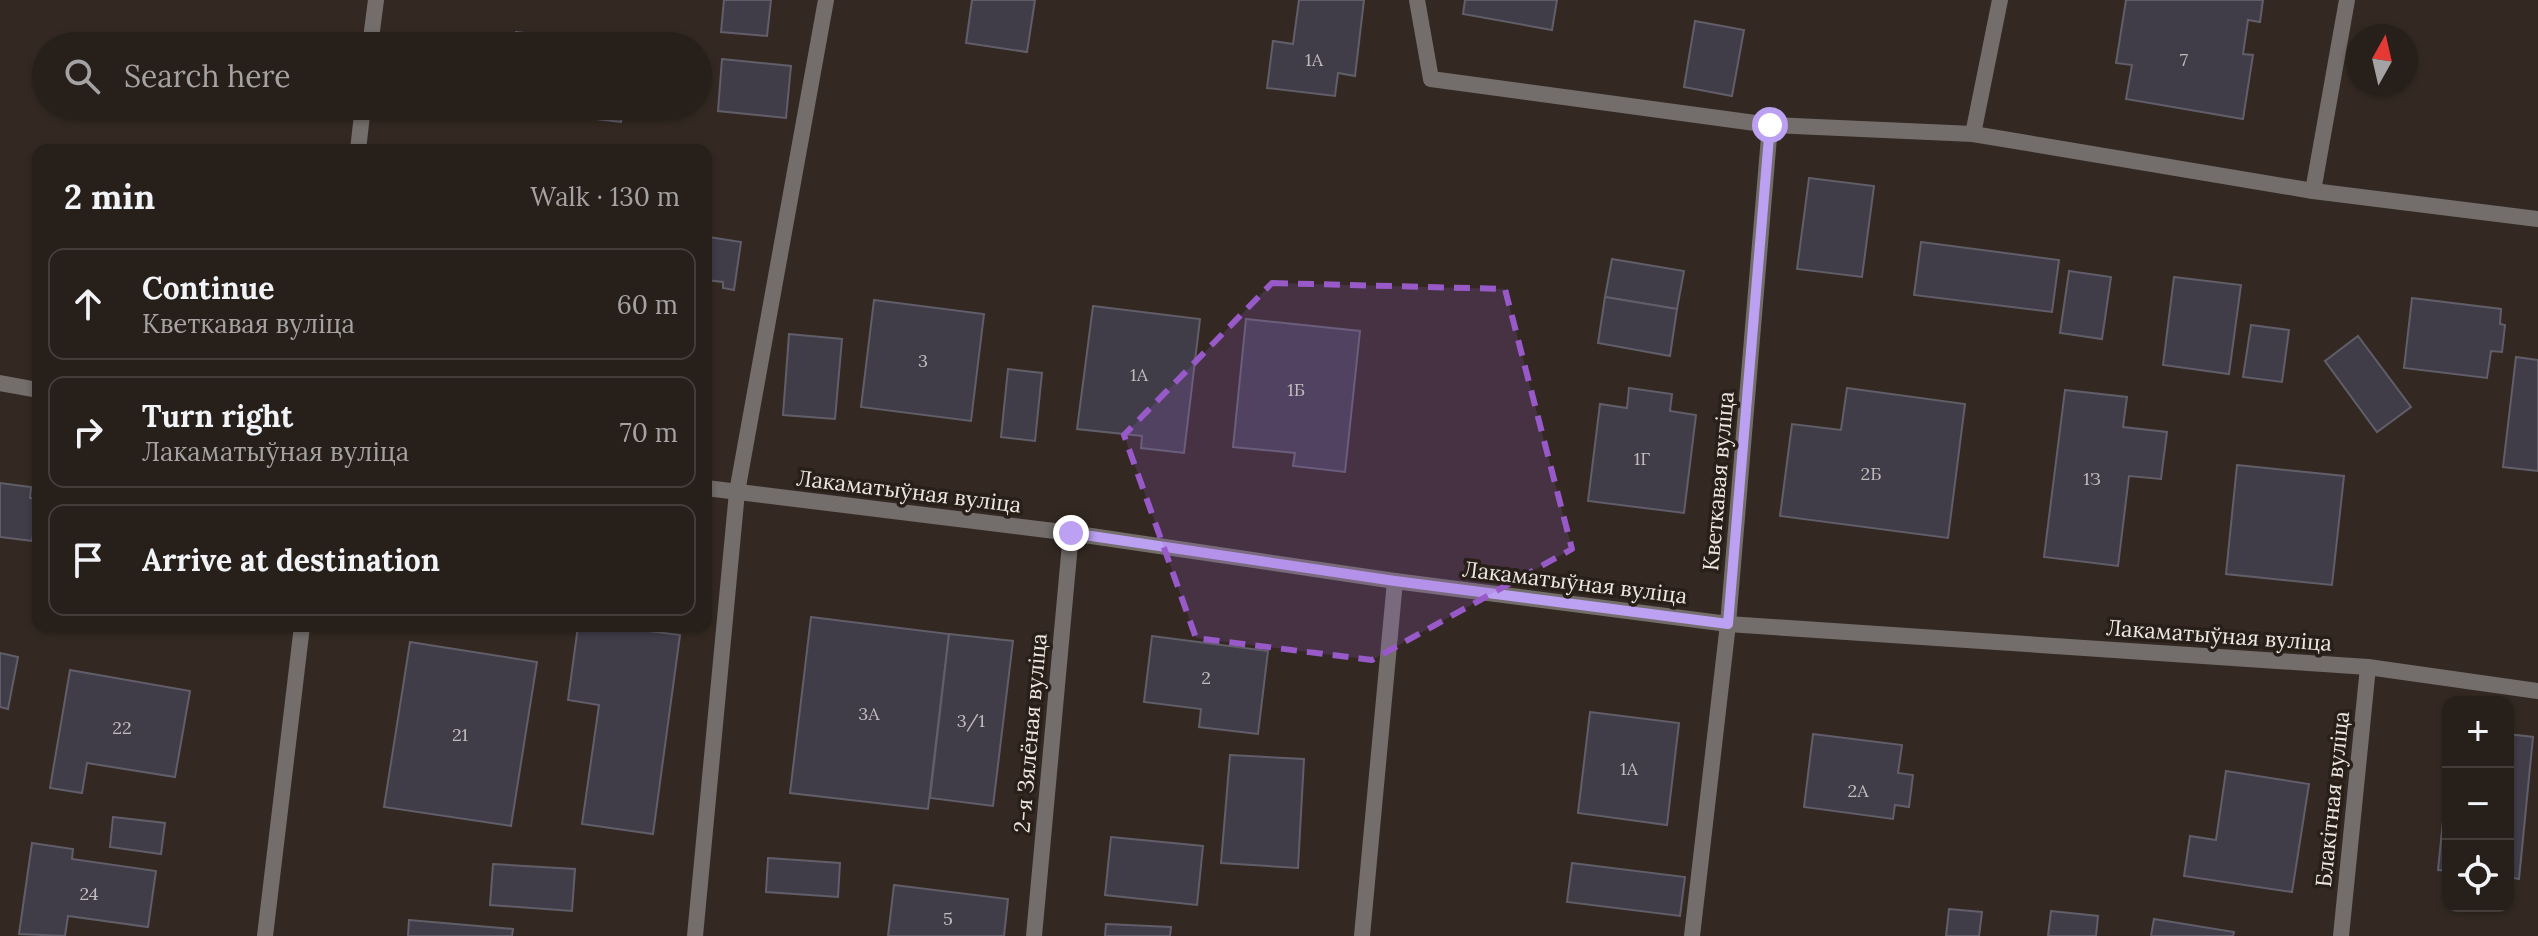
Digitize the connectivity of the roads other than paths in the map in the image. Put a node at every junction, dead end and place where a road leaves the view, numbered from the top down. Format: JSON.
{"nodes":[{"id":1,"x":376,"y":0,"type":"edge"},
{"id":2,"x":826,"y":0,"type":"edge"},
{"id":3,"x":1417,"y":0,"type":"edge"},
{"id":4,"x":2000,"y":0,"type":"edge"},
{"id":5,"x":2347,"y":0,"type":"edge"},
{"id":6,"x":372,"y":32,"type":"edge"},
{"id":7,"x":361,"y":120,"type":"edge"},
{"id":8,"x":1770,"y":125,"type":"junction"},
{"id":9,"x":1973,"y":134,"type":"junction"},
{"id":10,"x":359,"y":144,"type":"edge"},
{"id":11,"x":2313,"y":191,"type":"junction"},
{"id":12,"x":2538,"y":219,"type":"edge"},
{"id":13,"x":0,"y":383,"type":"edge"},
{"id":14,"x":32,"y":389,"type":"edge"},
{"id":15,"x":712,"y":489,"type":"edge"},
{"id":16,"x":737,"y":492,"type":"junction"},
{"id":17,"x":1071,"y":533,"type":"junction"},
{"id":18,"x":1395,"y":581,"type":"junction"},
{"id":19,"x":1728,"y":624,"type":"junction"},
{"id":20,"x":301,"y":632,"type":"edge"},
{"id":21,"x":2368,"y":667,"type":"junction"},
{"id":22,"x":2538,"y":691,"type":"edge"},
{"id":23,"x":265,"y":936,"type":"edge"},
{"id":24,"x":695,"y":936,"type":"edge"},
{"id":25,"x":1034,"y":936,"type":"edge"},
{"id":26,"x":1362,"y":936,"type":"edge"},
{"id":27,"x":1692,"y":936,"type":"edge"},
{"id":28,"x":2341,"y":936,"type":"edge"}],
"edges":[{"from":1,"to":6,"type":"street"},
{"from":2,"to":16,"type":"street"},
{"from":3,"to":8,"type":"street"},
{"from":4,"to":9,"type":"street"},
{"from":5,"to":11,"type":"street"},
{"from":7,"to":10,"type":"street"},
{"from":8,"to":9,"type":"street"},
{"from":8,"to":19,"type":"street","name":"Кветкавая вуліца"},
{"from":9,"to":11,"type":"street"},
{"from":11,"to":12,"type":"street"},
{"from":13,"to":14,"type":"street"},
{"from":15,"to":16,"type":"street","name":"Лакаматыўная вуліца"},
{"from":16,"to":17,"type":"street","name":"Лакаматыўная вуліца"},
{"from":16,"to":24,"type":"street"},
{"from":17,"to":18,"type":"street","name":"Лакаматыўная вуліца"},
{"from":17,"to":25,"type":"street","name":"2-я Зялёная вуліца"},
{"from":18,"to":19,"type":"street","name":"Лакаматыўная вуліца"},
{"from":18,"to":26,"type":"street"},
{"from":19,"to":21,"type":"street","name":"Лакаматыўная вуліца"},
{"from":19,"to":27,"type":"street","name":"Кветкавая вуліца"},
{"from":20,"to":23,"type":"street"},
{"from":21,"to":22,"type":"street","name":"Лакаматыўная вуліца"},
{"from":21,"to":28,"type":"street","name":"Блакітная вуліца"}]}
